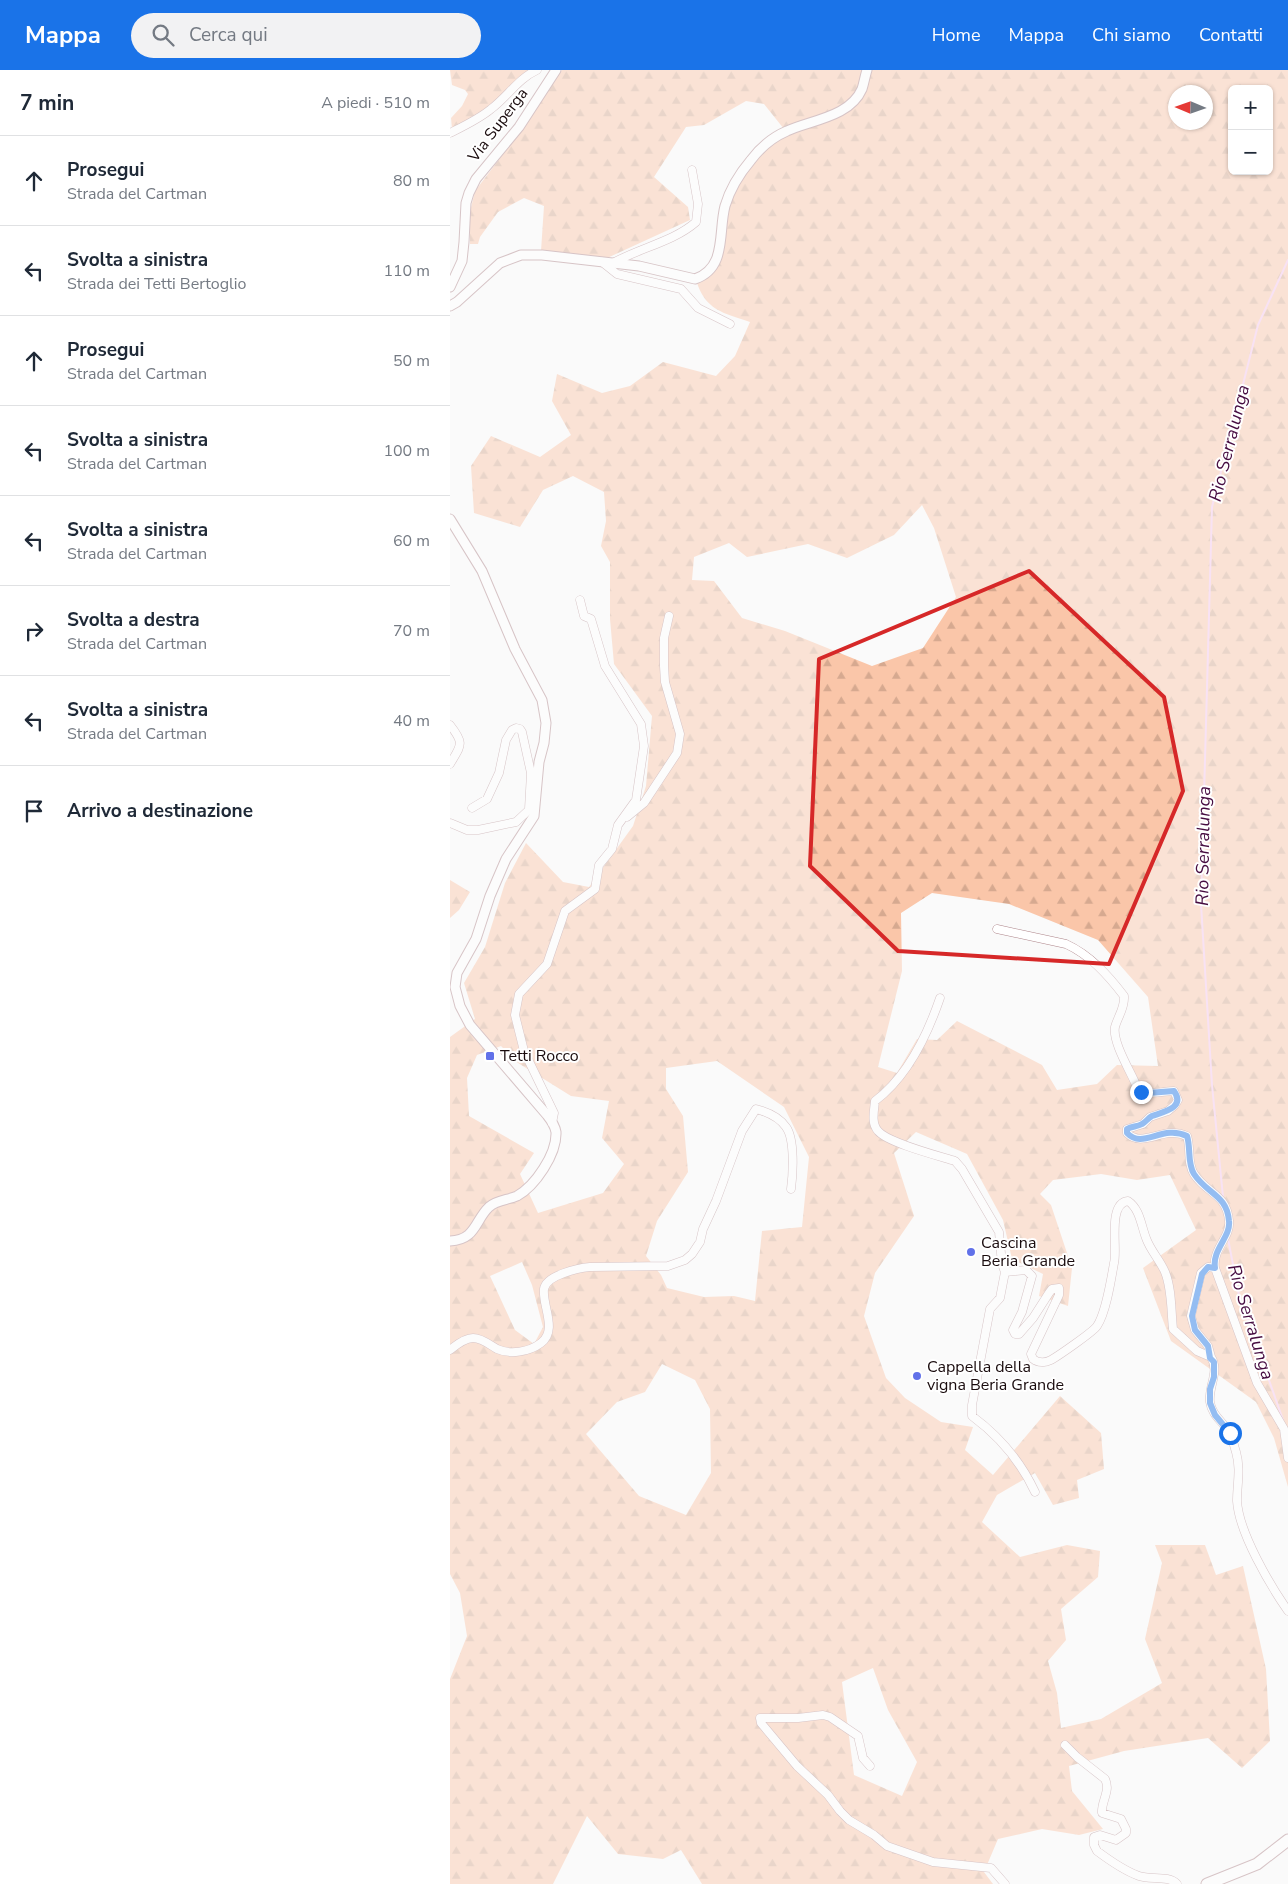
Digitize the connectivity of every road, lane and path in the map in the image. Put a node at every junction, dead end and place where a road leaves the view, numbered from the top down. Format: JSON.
{"nodes":[{"id":1,"x":536,"y":70,"type":"edge"},
{"id":2,"x":556,"y":70,"type":"edge"},
{"id":3,"x":867,"y":70,"type":"edge"},
{"id":4,"x":450,"y":133,"type":"edge"},
{"id":5,"x":692,"y":170,"type":"dead end"},
{"id":6,"x":602,"y":262,"type":"junction"},
{"id":7,"x":613,"y":263,"type":"junction"},
{"id":8,"x":450,"y":286,"type":"edge"},
{"id":9,"x":450,"y":306,"type":"edge"},
{"id":10,"x":730,"y":324,"type":"dead end"},
{"id":11,"x":450,"y":519,"type":"edge"},
{"id":12,"x":580,"y":600,"type":"dead end"},
{"id":13,"x":669,"y":616,"type":"dead end"},
{"id":14,"x":450,"y":725,"type":"edge"},
{"id":15,"x":450,"y":764,"type":"edge"},
{"id":16,"x":472,"y":808,"type":"dead end"},
{"id":17,"x":532,"y":808,"type":"junction"},
{"id":18,"x":450,"y":823,"type":"edge"},
{"id":19,"x":618,"y":825,"type":"junction"},
{"id":20,"x":997,"y":929,"type":"dead end"},
{"id":21,"x":940,"y":998,"type":"dead end"},
{"id":22,"x":552,"y":1122,"type":"junction"},
{"id":23,"x":791,"y":1189,"type":"dead end"},
{"id":24,"x":450,"y":1241,"type":"edge"},
{"id":25,"x":1215,"y":1268,"type":"junction"},
{"id":26,"x":1005,"y":1272,"type":"junction"},
{"id":27,"x":450,"y":1350,"type":"edge"},
{"id":28,"x":1210,"y":1358,"type":"junction"},
{"id":29,"x":1288,"y":1458,"type":"edge"},
{"id":30,"x":1035,"y":1492,"type":"dead end"},
{"id":31,"x":1288,"y":1611,"type":"edge"},
{"id":32,"x":1065,"y":1745,"type":"dead end"},
{"id":33,"x":870,"y":1766,"type":"dead end"},
{"id":34,"x":1288,"y":1840,"type":"edge"},
{"id":35,"x":1005,"y":1884,"type":"edge"},
{"id":36,"x":1177,"y":1884,"type":"edge"},
{"id":37,"x":1207,"y":1884,"type":"edge"}],
"edges":[{"from":1,"to":4,"type":"street"},
{"from":2,"to":8,"type":"street","name":"Via Superga"},
{"from":3,"to":7,"type":"street"},
{"from":5,"to":7,"type":"street"},
{"from":6,"to":7,"type":"street"},
{"from":6,"to":9,"type":"street"},
{"from":6,"to":10,"type":"street"},
{"from":11,"to":17,"type":"street"},
{"from":12,"to":19,"type":"street"},
{"from":13,"to":19,"type":"street"},
{"from":14,"to":15,"type":"street"},
{"from":16,"to":17,"type":"street"},
{"from":17,"to":18,"type":"street"},
{"from":17,"to":22,"type":"street"},
{"from":19,"to":22,"type":"street"},
{"from":20,"to":25,"type":"street"},
{"from":21,"to":26,"type":"street"},
{"from":22,"to":24,"type":"street"},
{"from":23,"to":27,"type":"street"},
{"from":25,"to":28,"type":"street"},
{"from":25,"to":29,"type":"street"},
{"from":26,"to":28,"type":"street"},
{"from":26,"to":30,"type":"street"},
{"from":28,"to":31,"type":"street"},
{"from":32,"to":36,"type":"street"},
{"from":33,"to":35,"type":"street"},
{"from":34,"to":37,"type":"main road"}]}
